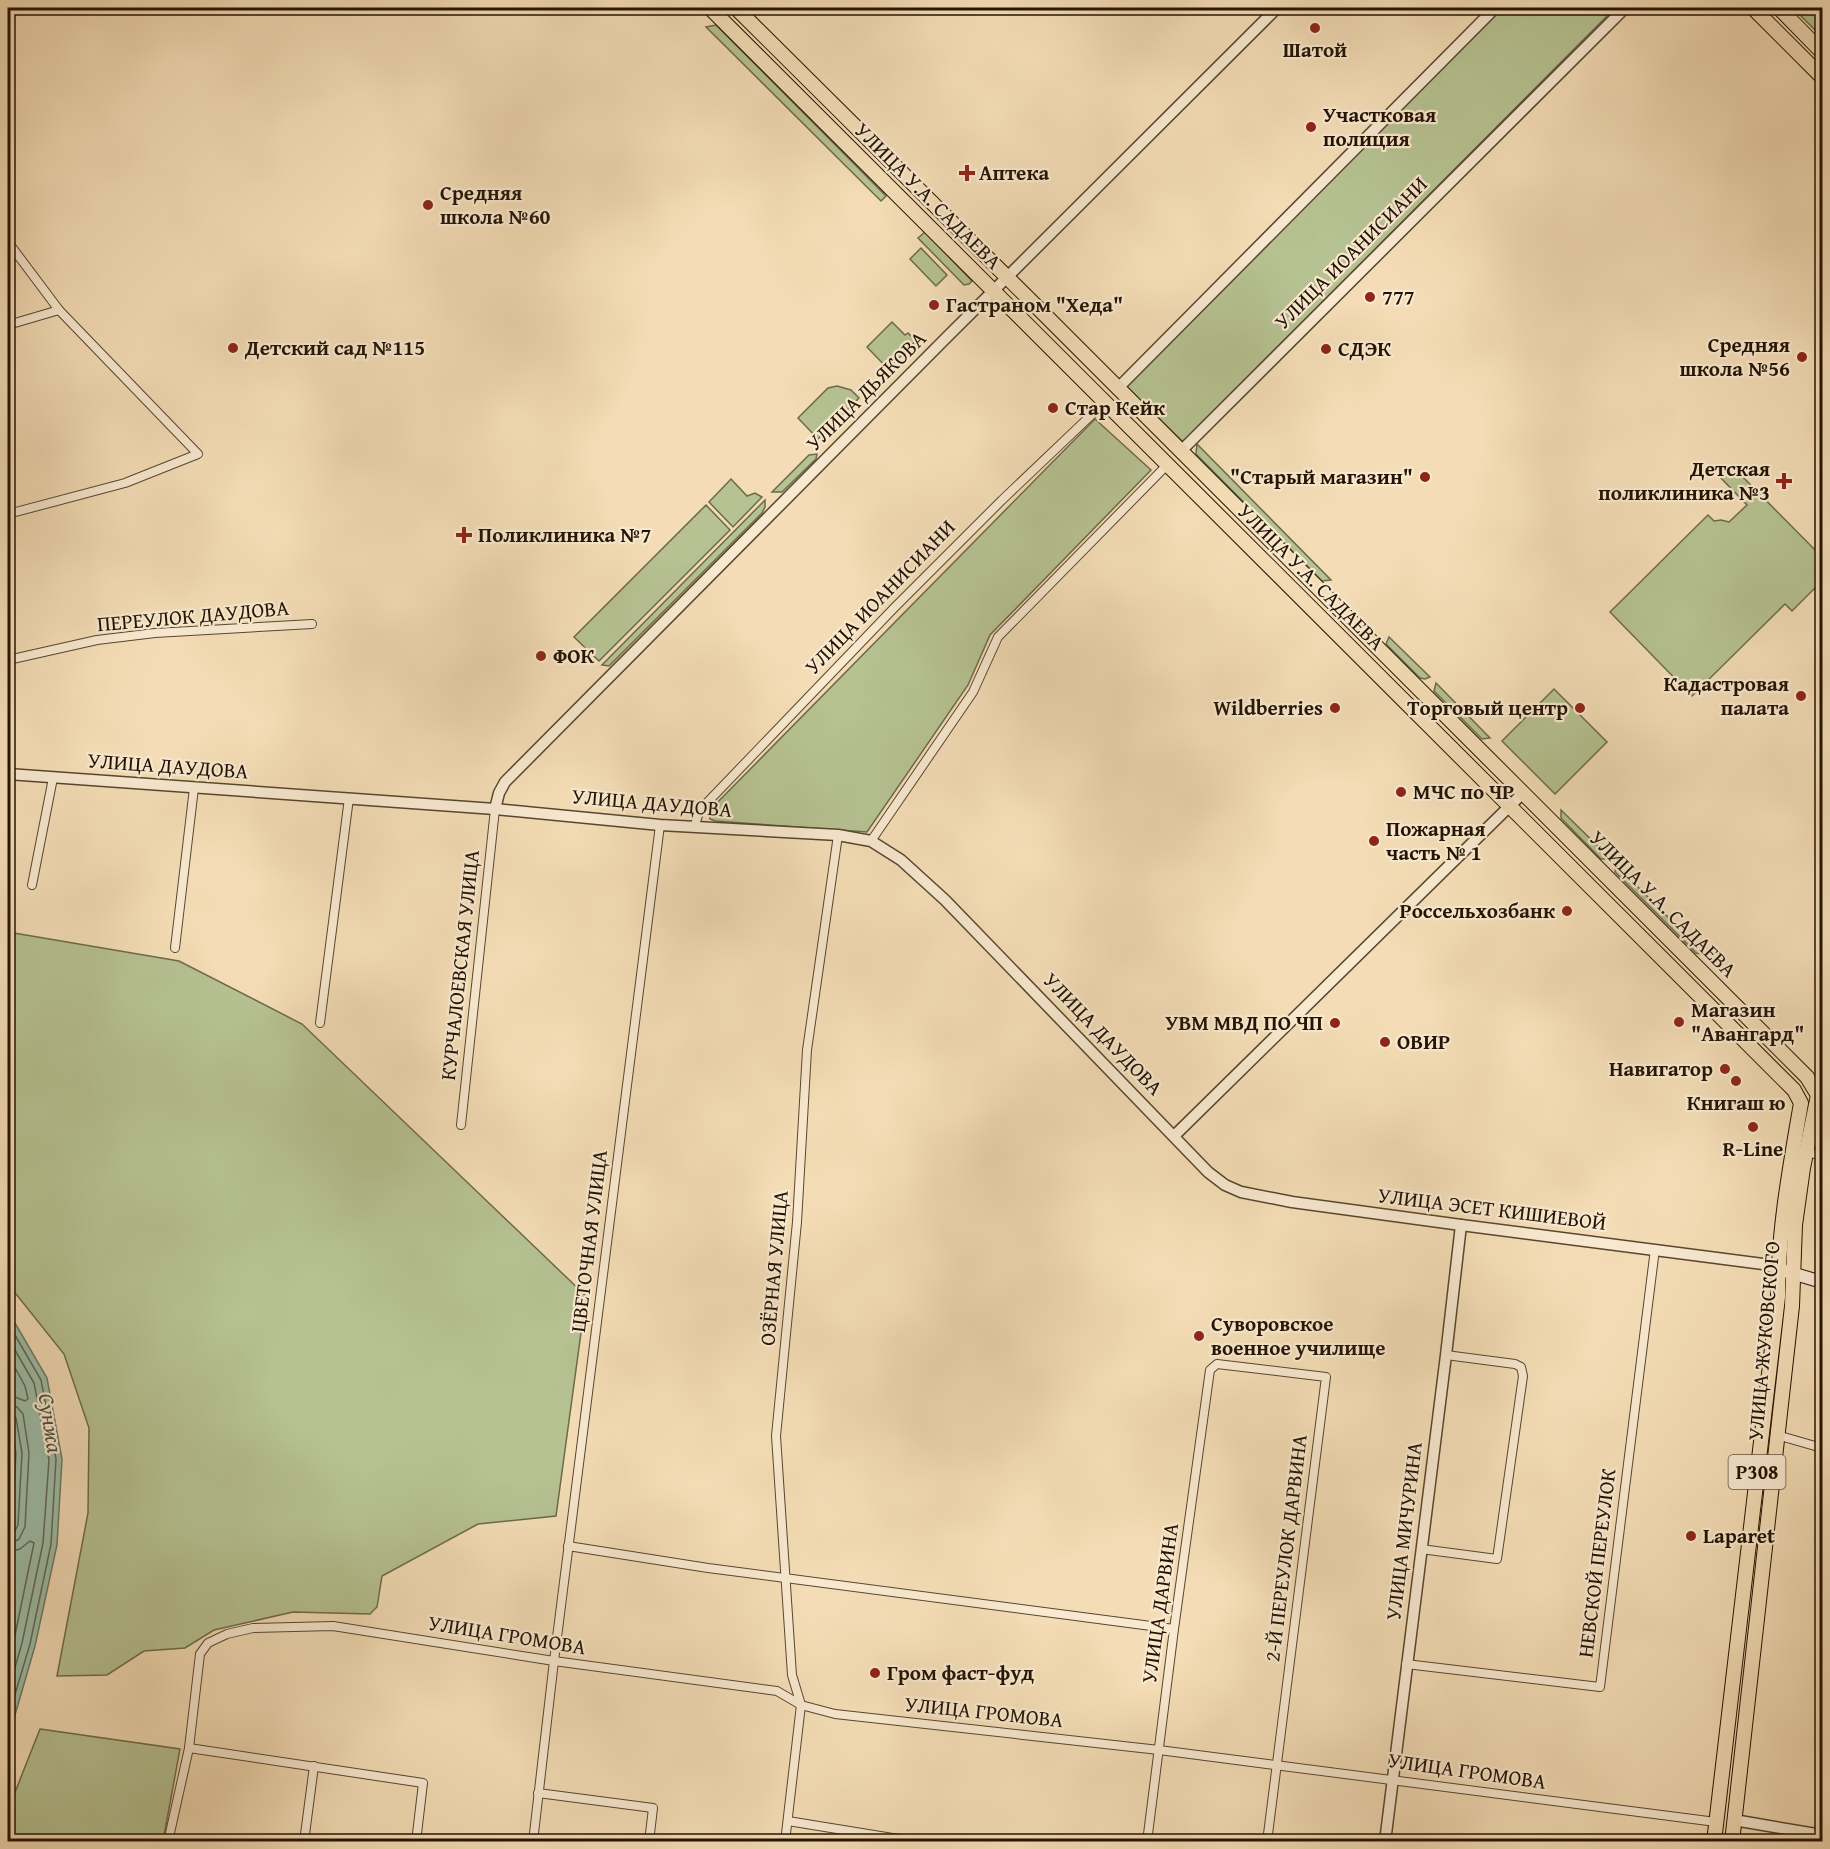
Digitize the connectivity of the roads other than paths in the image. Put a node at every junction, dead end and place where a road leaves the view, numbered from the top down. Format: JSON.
{"nodes":[{"id":1,"x":710,"y":8,"type":"edge"},
{"id":2,"x":736,"y":8,"type":"edge"},
{"id":3,"x":1277,"y":8,"type":"edge"},
{"id":4,"x":1495,"y":8,"type":"edge"},
{"id":5,"x":1625,"y":8,"type":"edge"},
{"id":6,"x":1754,"y":8,"type":"edge"},
{"id":7,"x":1779,"y":8,"type":"edge"},
{"id":8,"x":1822,"y":52,"type":"edge"},
{"id":9,"x":1822,"y":76,"type":"edge"},
{"id":10,"x":8,"y":242,"type":"edge"},
{"id":11,"x":1007,"y":277,"type":"junction"},
{"id":12,"x":994,"y":291,"type":"junction"},
{"id":13,"x":58,"y":310,"type":"junction"},
{"id":14,"x":8,"y":325,"type":"edge"},
{"id":15,"x":1118,"y":388,"type":"junction"},
{"id":16,"x":1105,"y":402,"type":"junction"},
{"id":17,"x":1181,"y":451,"type":"junction"},
{"id":18,"x":1168,"y":464,"type":"junction"},
{"id":19,"x":8,"y":514,"type":"edge"},
{"id":20,"x":312,"y":624,"type":"dead end"},
{"id":21,"x":8,"y":660,"type":"edge"},
{"id":22,"x":8,"y":774,"type":"edge"},
{"id":23,"x":53,"y":778,"type":"junction"},
{"id":24,"x":194,"y":788,"type":"junction"},
{"id":25,"x":1523,"y":793,"type":"junction"},
{"id":26,"x":349,"y":798,"type":"junction"},
{"id":27,"x":1510,"y":805,"type":"junction"},
{"id":28,"x":495,"y":809,"type":"junction"},
{"id":29,"x":660,"y":825,"type":"junction"},
{"id":30,"x":694,"y":827,"type":"junction"},
{"id":31,"x":838,"y":835,"type":"junction"},
{"id":32,"x":871,"y":841,"type":"junction"},
{"id":33,"x":32,"y":885,"type":"dead end"},
{"id":34,"x":175,"y":948,"type":"dead end"},
{"id":35,"x":320,"y":1023,"type":"dead end"},
{"id":36,"x":1820,"y":1093,"type":"edge"},
{"id":37,"x":1801,"y":1103,"type":"junction"},
{"id":38,"x":461,"y":1125,"type":"dead end"},
{"id":39,"x":1174,"y":1136,"type":"junction"},
{"id":40,"x":1807,"y":1152,"type":"junction"},
{"id":41,"x":1822,"y":1156,"type":"edge"},
{"id":42,"x":1461,"y":1225,"type":"junction"},
{"id":43,"x":1655,"y":1249,"type":"junction"},
{"id":44,"x":1778,"y":1269,"type":"junction"},
{"id":45,"x":1793,"y":1274,"type":"junction"},
{"id":46,"x":1822,"y":1282,"type":"edge"},
{"id":47,"x":1446,"y":1355,"type":"junction"},
{"id":48,"x":1210,"y":1370,"type":"joint"},
{"id":49,"x":1777,"y":1435,"type":"junction"},
{"id":50,"x":1822,"y":1448,"type":"edge"},
{"id":51,"x":568,"y":1546,"type":"junction"},
{"id":52,"x":1421,"y":1549,"type":"junction"},
{"id":53,"x":785,"y":1578,"type":"junction"},
{"id":54,"x":1174,"y":1629,"type":"junction"},
{"id":55,"x":554,"y":1661,"type":"junction"},
{"id":56,"x":1406,"y":1664,"type":"junction"},
{"id":57,"x":801,"y":1705,"type":"junction"},
{"id":58,"x":189,"y":1748,"type":"junction"},
{"id":59,"x":1159,"y":1750,"type":"junction"},
{"id":60,"x":1277,"y":1765,"type":"junction"},
{"id":61,"x":314,"y":1766,"type":"junction"},
{"id":62,"x":1392,"y":1779,"type":"junction"},
{"id":63,"x":538,"y":1793,"type":"junction"},
{"id":64,"x":1734,"y":1820,"type":"junction"},
{"id":65,"x":788,"y":1821,"type":"junction"},
{"id":66,"x":1716,"y":1822,"type":"junction"},
{"id":67,"x":1822,"y":1835,"type":"edge"},
{"id":68,"x":168,"y":1842,"type":"edge"},
{"id":69,"x":304,"y":1842,"type":"edge"},
{"id":70,"x":416,"y":1842,"type":"edge"},
{"id":71,"x":533,"y":1842,"type":"edge"},
{"id":72,"x":649,"y":1842,"type":"edge"},
{"id":73,"x":785,"y":1842,"type":"edge"},
{"id":74,"x":917,"y":1842,"type":"edge"},
{"id":75,"x":1147,"y":1842,"type":"edge"},
{"id":76,"x":1267,"y":1842,"type":"edge"},
{"id":77,"x":1385,"y":1842,"type":"edge"},
{"id":78,"x":1714,"y":1842,"type":"edge"},
{"id":79,"x":1732,"y":1842,"type":"edge"}],
"edges":[{"from":1,"to":12,"type":"main road","name":"УЛИЦА У.А. САДАЕВА"},
{"from":2,"to":11,"type":"main road","name":"УЛИЦА У.А. САДАЕВА"},
{"from":3,"to":11,"type":"street","name":"УЛИЦА ДЬЯКОВА"},
{"from":4,"to":15,"type":"street"},
{"from":5,"to":17,"type":"street","name":"УЛИЦА ИОАНИСИАНИ"},
{"from":6,"to":9,"type":"main road"},
{"from":7,"to":8,"type":"main road"},
{"from":10,"to":13,"type":"street"},
{"from":11,"to":12,"type":"street","name":"УЛИЦА ДЬЯКОВА"},
{"from":11,"to":15,"type":"main road","name":"УЛИЦА У.А. САДАЕВА"},
{"from":12,"to":16,"type":"main road","name":"УЛИЦА У.А. САДАЕВА"},
{"from":12,"to":28,"type":"street","name":"УЛИЦА ДЬЯКОВА"},
{"from":13,"to":14,"type":"street"},
{"from":13,"to":19,"type":"street"},
{"from":15,"to":17,"type":"main road","name":"УЛИЦА У.А. САДАЕВА"},
{"from":16,"to":18,"type":"main road","name":"УЛИЦА У.А. САДАЕВА"},
{"from":16,"to":30,"type":"street","name":"УЛИЦА ИОАНИСИАНИ"},
{"from":17,"to":25,"type":"main road","name":"УЛИЦА У.А. САДАЕВА"},
{"from":18,"to":27,"type":"main road","name":"УЛИЦА У.А. САДАЕВА"},
{"from":18,"to":32,"type":"street"},
{"from":20,"to":21,"type":"street","name":"ПЕРЕУЛОК ДАУДОВА"},
{"from":22,"to":23,"type":"street","name":"УЛИЦА ДАУДОВА"},
{"from":23,"to":24,"type":"street","name":"УЛИЦА ДАУДОВА"},
{"from":23,"to":33,"type":"street"},
{"from":24,"to":26,"type":"street","name":"УЛИЦА ДАУДОВА"},
{"from":24,"to":34,"type":"street"},
{"from":25,"to":27,"type":"street"},
{"from":25,"to":36,"type":"main road","name":"УЛИЦА У.А. САДАЕВА"},
{"from":26,"to":28,"type":"street","name":"УЛИЦА ДАУДОВА"},
{"from":26,"to":35,"type":"street"},
{"from":27,"to":37,"type":"main road","name":"УЛИЦА У.А. САДАЕВА"},
{"from":27,"to":39,"type":"street"},
{"from":28,"to":29,"type":"street","name":"УЛИЦА ДАУДОВА"},
{"from":28,"to":38,"type":"street","name":"КУРЧАЛОЕВСКАЯ УЛИЦА"},
{"from":29,"to":30,"type":"street","name":"УЛИЦА ДАУДОВА"},
{"from":29,"to":51,"type":"street","name":"ЦВЕТОЧНАЯ УЛИЦА"},
{"from":30,"to":31,"type":"street","name":"УЛИЦА ДАУДОВА"},
{"from":31,"to":32,"type":"street","name":"УЛИЦА ДАУДОВА"},
{"from":31,"to":53,"type":"street","name":"ОЗЁРНАЯ УЛИЦА"},
{"from":32,"to":39,"type":"street","name":"УЛИЦА ДАУДОВА"},
{"from":36,"to":37,"type":"main road"},
{"from":36,"to":40,"type":"main road","name":"УЛИЦА ЖУКОВСКОГО","number":"P308"},
{"from":37,"to":44,"type":"main road","number":"P308"},
{"from":39,"to":42,"type":"street","name":"УЛИЦА ЭСЕТ КИШИЕВОЙ"},
{"from":40,"to":41,"type":"street"},
{"from":40,"to":45,"type":"main road","name":"УЛИЦА ЖУКОВСКОГО","number":"P308"},
{"from":42,"to":43,"type":"street","name":"УЛИЦА ЭСЕТ КИШИЕВОЙ"},
{"from":42,"to":47,"type":"street","name":"УЛИЦА МИЧУРИНА"},
{"from":43,"to":44,"type":"street","name":"УЛИЦА ЭСЕТ КИШИЕВОЙ"},
{"from":43,"to":56,"type":"street","name":"НЕВСКОЙ ПЕРЕУЛОК"},
{"from":44,"to":45,"type":"main road","name":"УЛИЦА ЭСЕТ КИШИЕВОЙ"},
{"from":44,"to":66,"type":"main road","number":"P308"},
{"from":45,"to":46,"type":"main road","name":"УЛИЦА ЭСЕТ КИШИЕВОЙ"},
{"from":45,"to":49,"type":"main road","name":"УЛИЦА ЖУКОВСКОГО","number":"P308"},
{"from":47,"to":52,"type":"street","name":"УЛИЦА МИЧУРИНА"},
{"from":47,"to":52,"type":"street"},
{"from":48,"to":54,"type":"street","name":"УЛИЦА ДАРВИНА"},
{"from":48,"to":60,"type":"street","name":"2-Й ПЕРЕУЛОК ДАРВИНА"},
{"from":49,"to":50,"type":"street"},
{"from":49,"to":64,"type":"main road","name":"УЛИЦА ЖУКОВСКОГО","number":"P308"},
{"from":51,"to":53,"type":"street"},
{"from":51,"to":55,"type":"street","name":"ЦВЕТОЧНАЯ УЛИЦА"},
{"from":52,"to":56,"type":"street","name":"УЛИЦА МИЧУРИНА"},
{"from":53,"to":54,"type":"street"},
{"from":53,"to":57,"type":"street","name":"ОЗЁРНАЯ УЛИЦА"},
{"from":54,"to":59,"type":"street","name":"УЛИЦА ДАРВИНА"},
{"from":55,"to":57,"type":"street","name":"УЛИЦА ГРОМОВА"},
{"from":55,"to":58,"type":"street","name":"УЛИЦА ГРОМОВА"},
{"from":55,"to":63,"type":"street","name":"ЦВЕТОЧНАЯ УЛИЦА"},
{"from":56,"to":62,"type":"street","name":"УЛИЦА МИЧУРИНА"},
{"from":57,"to":59,"type":"street","name":"УЛИЦА ГРОМОВА"},
{"from":57,"to":65,"type":"street"},
{"from":58,"to":61,"type":"street"},
{"from":58,"to":68,"type":"street","name":"УЛИЦА ГРОМОВА"},
{"from":59,"to":60,"type":"street","name":"УЛИЦА ГРОМОВА"},
{"from":59,"to":75,"type":"street","name":"УЛИЦА ДАРВИНА"},
{"from":60,"to":62,"type":"street","name":"УЛИЦА ГРОМОВА"},
{"from":60,"to":76,"type":"street","name":"2-Й ПЕРЕУЛОК ДАРВИНА"},
{"from":61,"to":69,"type":"street"},
{"from":61,"to":70,"type":"street"},
{"from":62,"to":66,"type":"street","name":"УЛИЦА ГРОМОВА"},
{"from":62,"to":77,"type":"street","name":"УЛИЦА МИЧУРИНА"},
{"from":63,"to":71,"type":"street","name":"ЦВЕТОЧНАЯ УЛИЦА"},
{"from":63,"to":72,"type":"street"},
{"from":64,"to":67,"type":"street"},
{"from":64,"to":79,"type":"main road","name":"УЛИЦА ЖУКОВСКОГО","number":"P308"},
{"from":65,"to":73,"type":"street"},
{"from":65,"to":74,"type":"street"},
{"from":66,"to":78,"type":"main road","number":"P308"}]}
